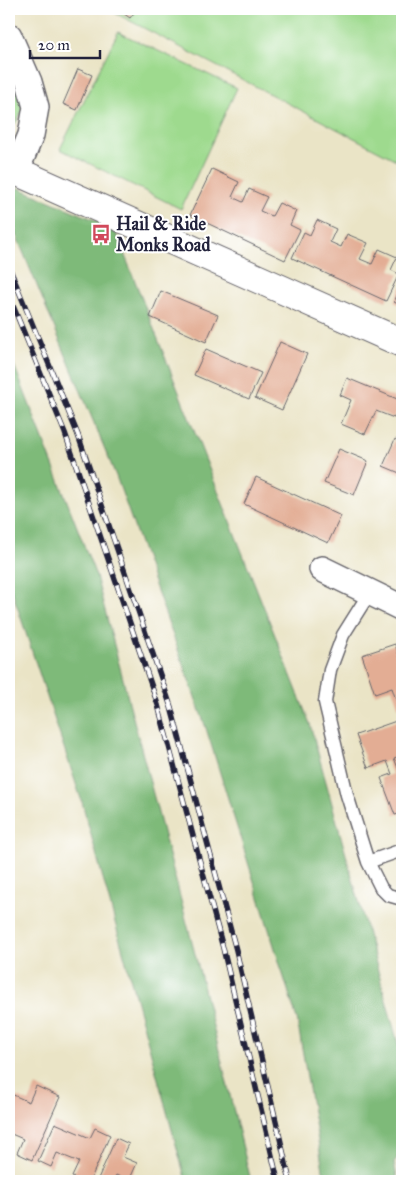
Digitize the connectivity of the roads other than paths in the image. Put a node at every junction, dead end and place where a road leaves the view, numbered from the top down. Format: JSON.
{"nodes":[{"id":1,"x":9,"y":36,"type":"edge"},
{"id":2,"x":13,"y":170,"type":"edge"},
{"id":3,"x":402,"y":343,"type":"edge"},
{"id":4,"x":322,"y":569,"type":"dead end"},
{"id":5,"x":370,"y":592,"type":"junction"},
{"id":6,"x":402,"y":608,"type":"edge"},
{"id":7,"x":402,"y":850,"type":"edge"},
{"id":8,"x":368,"y":862,"type":"junction"},
{"id":9,"x":402,"y":899,"type":"edge"}],
"edges":[{"from":1,"to":2,"type":"street"},
{"from":2,"to":3,"type":"street"},
{"from":4,"to":5,"type":"street"},
{"from":5,"to":6,"type":"street"},
{"from":5,"to":8,"type":"lane"},
{"from":7,"to":8,"type":"lane"},
{"from":8,"to":9,"type":"lane"}]}
